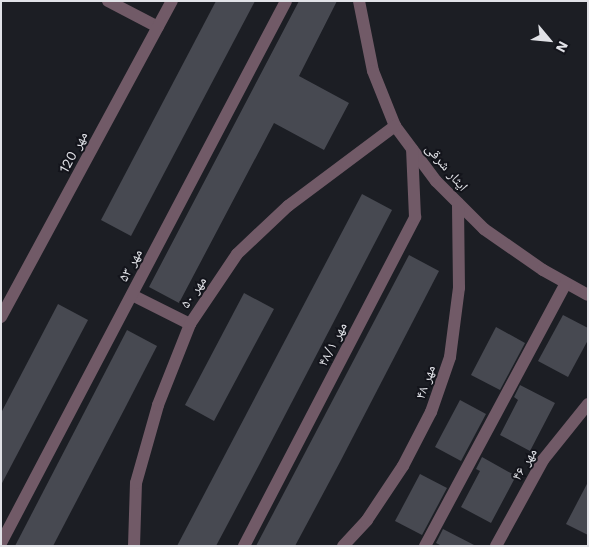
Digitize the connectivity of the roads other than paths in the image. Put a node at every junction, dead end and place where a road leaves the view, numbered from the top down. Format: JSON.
{"nodes":[{"id":1,"x":108,"y":1,"type":"edge"},
{"id":2,"x":172,"y":1,"type":"edge"},
{"id":3,"x":286,"y":1,"type":"edge"},
{"id":4,"x":359,"y":1,"type":"edge"},
{"id":5,"x":158,"y":27,"type":"junction"},
{"id":6,"x":395,"y":126,"type":"junction"},
{"id":7,"x":412,"y":149,"type":"junction"},
{"id":8,"x":458,"y":203,"type":"junction"},
{"id":9,"x":566,"y":283,"type":"junction"},
{"id":10,"x":132,"y":295,"type":"junction"},
{"id":11,"x":588,"y":295,"type":"edge"},
{"id":12,"x":1,"y":317,"type":"edge"},
{"id":13,"x":190,"y":324,"type":"junction"},
{"id":14,"x":588,"y":404,"type":"edge"},
{"id":15,"x":1,"y":544,"type":"edge"},
{"id":16,"x":134,"y":546,"type":"edge"},
{"id":17,"x":244,"y":546,"type":"edge"},
{"id":18,"x":343,"y":546,"type":"edge"},
{"id":19,"x":425,"y":546,"type":"edge"},
{"id":20,"x":496,"y":546,"type":"edge"}],
"edges":[{"from":1,"to":5,"type":"street"},
{"from":2,"to":5,"type":"street","name":"مهر 120"},
{"from":3,"to":10,"type":"street","name":"مهر ۵۳"},
{"from":4,"to":6,"type":"street","name":"ایثار شرقی"},
{"from":5,"to":12,"type":"street","name":"مهر 120"},
{"from":6,"to":7,"type":"street","name":"ایثار شرقی"},
{"from":6,"to":13,"type":"street","name":"مهر ۵۰"},
{"from":7,"to":8,"type":"street","name":"ایثار شرقی"},
{"from":7,"to":17,"type":"street","name":"مهر ۴۸/۱"},
{"from":8,"to":9,"type":"street","name":"ایثار شرقی"},
{"from":8,"to":18,"type":"street","name":"مهر ۴۸"},
{"from":9,"to":11,"type":"street","name":"ایثار شرقی"},
{"from":9,"to":19,"type":"street"},
{"from":10,"to":13,"type":"street"},
{"from":10,"to":15,"type":"street","name":"مهر ۵۳"},
{"from":13,"to":16,"type":"street","name":"مهر ۵۰"},
{"from":14,"to":20,"type":"street","name":"مهر ۴۶"}]}
